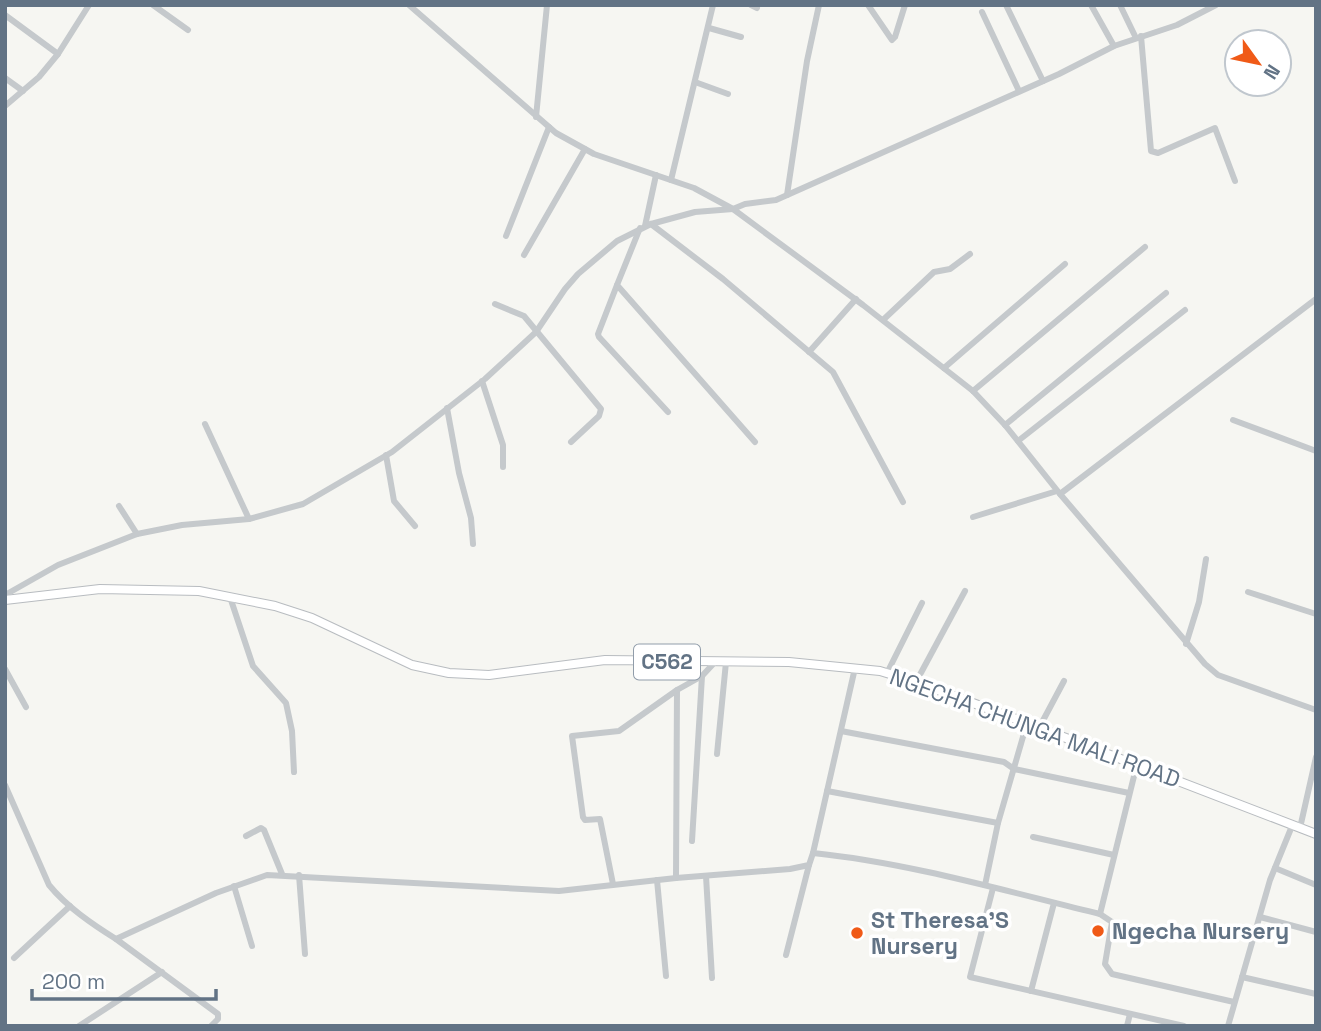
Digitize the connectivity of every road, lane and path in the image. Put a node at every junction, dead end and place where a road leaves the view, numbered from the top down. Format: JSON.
{"nodes":[{"id":1,"x":89,"y":5,"type":"edge"},
{"id":2,"x":153,"y":5,"type":"edge"},
{"id":3,"x":408,"y":5,"type":"edge"},
{"id":4,"x":547,"y":5,"type":"edge"},
{"id":5,"x":713,"y":5,"type":"edge"},
{"id":6,"x":820,"y":5,"type":"edge"},
{"id":7,"x":868,"y":5,"type":"edge"},
{"id":8,"x":905,"y":5,"type":"edge"},
{"id":9,"x":1006,"y":5,"type":"edge"},
{"id":10,"x":1091,"y":5,"type":"edge"},
{"id":11,"x":1120,"y":5,"type":"edge"},
{"id":12,"x":1216,"y":5,"type":"edge"},
{"id":13,"x":982,"y":12,"type":"dead end"},
{"id":14,"x":5,"y":15,"type":"edge"},
{"id":15,"x":709,"y":28,"type":"junction"},
{"id":16,"x":188,"y":30,"type":"dead end"},
{"id":17,"x":741,"y":37,"type":"dead end"},
{"id":18,"x":1139,"y":37,"type":"junction"},
{"id":19,"x":1114,"y":46,"type":"junction"},
{"id":20,"x":58,"y":54,"type":"junction"},
{"id":21,"x":5,"y":78,"type":"edge"},
{"id":22,"x":1042,"y":81,"type":"junction"},
{"id":23,"x":695,"y":82,"type":"junction"},
{"id":24,"x":23,"y":91,"type":"junction"},
{"id":25,"x":1019,"y":91,"type":"junction"},
{"id":26,"x":728,"y":94,"type":"dead end"},
{"id":27,"x":5,"y":106,"type":"edge"},
{"id":28,"x":536,"y":117,"type":"junction"},
{"id":29,"x":549,"y":127,"type":"junction"},
{"id":30,"x":585,"y":149,"type":"junction"},
{"id":31,"x":656,"y":175,"type":"junction"},
{"id":32,"x":671,"y":180,"type":"junction"},
{"id":33,"x":1236,"y":180,"type":"dead end"},
{"id":34,"x":787,"y":195,"type":"junction"},
{"id":35,"x":733,"y":209,"type":"junction"},
{"id":36,"x":646,"y":226,"type":"junction"},
{"id":37,"x":506,"y":236,"type":"dead end"},
{"id":38,"x":1145,"y":247,"type":"dead end"},
{"id":39,"x":970,"y":254,"type":"dead end"},
{"id":40,"x":524,"y":255,"type":"dead end"},
{"id":41,"x":1065,"y":264,"type":"dead end"},
{"id":42,"x":617,"y":285,"type":"junction"},
{"id":43,"x":1166,"y":293,"type":"dead end"},
{"id":44,"x":856,"y":299,"type":"junction"},
{"id":45,"x":1316,"y":299,"type":"edge"},
{"id":46,"x":495,"y":304,"type":"dead end"},
{"id":47,"x":1185,"y":310,"type":"dead end"},
{"id":48,"x":883,"y":320,"type":"junction"},
{"id":49,"x":536,"y":332,"type":"junction"},
{"id":50,"x":809,"y":352,"type":"junction"},
{"id":51,"x":944,"y":368,"type":"junction"},
{"id":52,"x":482,"y":381,"type":"junction"},
{"id":53,"x":973,"y":391,"type":"junction"},
{"id":54,"x":447,"y":408,"type":"junction"},
{"id":55,"x":668,"y":412,"type":"dead end"},
{"id":56,"x":1233,"y":421,"type":"dead end"},
{"id":57,"x":205,"y":424,"type":"dead end"},
{"id":58,"x":1005,"y":425,"type":"junction"},
{"id":59,"x":1018,"y":441,"type":"junction"},
{"id":60,"x":570,"y":442,"type":"dead end"},
{"id":61,"x":755,"y":442,"type":"dead end"},
{"id":62,"x":1316,"y":451,"type":"edge"},
{"id":63,"x":386,"y":455,"type":"junction"},
{"id":64,"x":503,"y":467,"type":"dead end"},
{"id":65,"x":1059,"y":493,"type":"junction"},
{"id":66,"x":903,"y":502,"type":"dead end"},
{"id":67,"x":119,"y":506,"type":"dead end"},
{"id":68,"x":974,"y":517,"type":"dead end"},
{"id":69,"x":249,"y":519,"type":"junction"},
{"id":70,"x":415,"y":526,"type":"dead end"},
{"id":71,"x":137,"y":534,"type":"junction"},
{"id":72,"x":473,"y":544,"type":"dead end"},
{"id":73,"x":1206,"y":559,"type":"dead end"},
{"id":74,"x":965,"y":591,"type":"dead end"},
{"id":75,"x":1248,"y":592,"type":"dead end"},
{"id":76,"x":230,"y":597,"type":"junction"},
{"id":77,"x":5,"y":598,"type":"edge"},
{"id":78,"x":922,"y":603,"type":"dead end"},
{"id":79,"x":1316,"y":614,"type":"edge"},
{"id":80,"x":1186,"y":643,"type":"junction"},
{"id":81,"x":715,"y":662,"type":"junction"},
{"id":82,"x":726,"y":662,"type":"junction"},
{"id":83,"x":855,"y":668,"type":"junction"},
{"id":84,"x":5,"y":669,"type":"edge"},
{"id":85,"x":887,"y":673,"type":"junction"},
{"id":86,"x":702,"y":676,"type":"junction"},
{"id":87,"x":1064,"y":681,"type":"dead end"},
{"id":88,"x":916,"y":682,"type":"junction"},
{"id":89,"x":677,"y":690,"type":"junction"},
{"id":90,"x":26,"y":707,"type":"dead end"},
{"id":91,"x":1316,"y":710,"type":"edge"},
{"id":92,"x":1027,"y":723,"type":"junction"},
{"id":93,"x":1039,"y":728,"type":"junction"},
{"id":94,"x":841,"y":731,"type":"junction"},
{"id":95,"x":717,"y":754,"type":"dead end"},
{"id":96,"x":1316,"y":757,"type":"edge"},
{"id":97,"x":1136,"y":764,"type":"junction"},
{"id":98,"x":1315,"y":767,"type":"edge"},
{"id":99,"x":1014,"y":769,"type":"junction"},
{"id":100,"x":294,"y":772,"type":"dead end"},
{"id":101,"x":5,"y":785,"type":"edge"},
{"id":102,"x":827,"y":791,"type":"junction"},
{"id":103,"x":1129,"y":793,"type":"junction"},
{"id":104,"x":998,"y":823,"type":"junction"},
{"id":105,"x":1296,"y":827,"type":"junction"},
{"id":106,"x":1316,"y":834,"type":"edge"},
{"id":107,"x":246,"y":836,"type":"dead end"},
{"id":108,"x":1033,"y":837,"type":"dead end"},
{"id":109,"x":692,"y":841,"type":"dead end"},
{"id":110,"x":813,"y":853,"type":"junction"},
{"id":111,"x":1114,"y":855,"type":"junction"},
{"id":112,"x":810,"y":865,"type":"junction"},
{"id":113,"x":1275,"y":868,"type":"junction"},
{"id":114,"x":282,"y":874,"type":"junction"},
{"id":115,"x":299,"y":875,"type":"junction"},
{"id":116,"x":706,"y":876,"type":"junction"},
{"id":117,"x":676,"y":878,"type":"junction"},
{"id":118,"x":657,"y":880,"type":"junction"},
{"id":119,"x":613,"y":884,"type":"junction"},
{"id":120,"x":985,"y":885,"type":"junction"},
{"id":121,"x":1316,"y":885,"type":"edge"},
{"id":122,"x":234,"y":887,"type":"junction"},
{"id":123,"x":993,"y":888,"type":"junction"},
{"id":124,"x":1054,"y":903,"type":"junction"},
{"id":125,"x":70,"y":906,"type":"junction"},
{"id":126,"x":1100,"y":914,"type":"junction"},
{"id":127,"x":1260,"y":917,"type":"junction"},
{"id":128,"x":1316,"y":932,"type":"edge"},
{"id":129,"x":116,"y":939,"type":"junction"},
{"id":130,"x":252,"y":946,"type":"dead end"},
{"id":131,"x":305,"y":954,"type":"dead end"},
{"id":132,"x":786,"y":954,"type":"dead end"},
{"id":133,"x":14,"y":958,"type":"dead end"},
{"id":134,"x":162,"y":972,"type":"junction"},
{"id":135,"x":666,"y":976,"type":"dead end"},
{"id":136,"x":1242,"y":977,"type":"junction"},
{"id":137,"x":712,"y":978,"type":"dead end"},
{"id":138,"x":1031,"y":991,"type":"junction"},
{"id":139,"x":1316,"y":993,"type":"edge"},
{"id":140,"x":1234,"y":1002,"type":"junction"},
{"id":141,"x":1130,"y":1014,"type":"junction"},
{"id":142,"x":79,"y":1026,"type":"edge"},
{"id":143,"x":211,"y":1026,"type":"edge"},
{"id":144,"x":1127,"y":1026,"type":"edge"},
{"id":145,"x":1184,"y":1026,"type":"edge"},
{"id":146,"x":1228,"y":1026,"type":"edge"}],
"edges":[{"from":1,"to":20,"type":"street"},
{"from":2,"to":16,"type":"street"},
{"from":3,"to":28,"type":"street"},
{"from":4,"to":28,"type":"street"},
{"from":5,"to":15,"type":"street"},
{"from":6,"to":34,"type":"street"},
{"from":7,"to":8,"type":"street"},
{"from":9,"to":22,"type":"street"},
{"from":10,"to":19,"type":"street"},
{"from":11,"to":18,"type":"street"},
{"from":12,"to":18,"type":"street"},
{"from":13,"to":25,"type":"street"},
{"from":14,"to":20,"type":"street"},
{"from":15,"to":17,"type":"street"},
{"from":15,"to":23,"type":"street"},
{"from":18,"to":19,"type":"street"},
{"from":18,"to":33,"type":"street"},
{"from":19,"to":22,"type":"street"},
{"from":20,"to":24,"type":"street"},
{"from":21,"to":24,"type":"street"},
{"from":22,"to":25,"type":"street"},
{"from":23,"to":26,"type":"street"},
{"from":23,"to":32,"type":"street"},
{"from":24,"to":27,"type":"street"},
{"from":25,"to":34,"type":"street"},
{"from":28,"to":29,"type":"street"},
{"from":29,"to":30,"type":"street"},
{"from":29,"to":37,"type":"street"},
{"from":30,"to":31,"type":"street"},
{"from":30,"to":40,"type":"street"},
{"from":31,"to":32,"type":"street"},
{"from":31,"to":36,"type":"street"},
{"from":32,"to":35,"type":"street"},
{"from":34,"to":35,"type":"street"},
{"from":35,"to":36,"type":"street"},
{"from":35,"to":44,"type":"street"},
{"from":36,"to":42,"type":"street"},
{"from":36,"to":49,"type":"street"},
{"from":36,"to":50,"type":"street"},
{"from":38,"to":53,"type":"street"},
{"from":39,"to":48,"type":"street"},
{"from":41,"to":51,"type":"street"},
{"from":42,"to":55,"type":"street"},
{"from":42,"to":61,"type":"street"},
{"from":43,"to":58,"type":"street"},
{"from":44,"to":48,"type":"street"},
{"from":44,"to":50,"type":"street"},
{"from":45,"to":65,"type":"street"},
{"from":46,"to":49,"type":"street"},
{"from":47,"to":59,"type":"street"},
{"from":48,"to":51,"type":"street"},
{"from":49,"to":52,"type":"street"},
{"from":49,"to":60,"type":"street"},
{"from":50,"to":66,"type":"street"},
{"from":51,"to":53,"type":"street"},
{"from":52,"to":54,"type":"street"},
{"from":52,"to":64,"type":"street"},
{"from":53,"to":58,"type":"street"},
{"from":54,"to":63,"type":"street"},
{"from":54,"to":72,"type":"street"},
{"from":56,"to":62,"type":"street"},
{"from":57,"to":69,"type":"street"},
{"from":58,"to":59,"type":"street"},
{"from":59,"to":65,"type":"street"},
{"from":63,"to":69,"type":"street"},
{"from":63,"to":70,"type":"street"},
{"from":65,"to":68,"type":"street"},
{"from":65,"to":80,"type":"street"},
{"from":67,"to":71,"type":"street"},
{"from":69,"to":71,"type":"street"},
{"from":71,"to":77,"type":"street"},
{"from":73,"to":80,"type":"street"},
{"from":74,"to":88,"type":"street"},
{"from":75,"to":79,"type":"street"},
{"from":76,"to":77,"type":"main road","name":"NGECHA CHUNGA MALI ROAD","number":"C562"},
{"from":76,"to":81,"type":"main road","name":"NGECHA CHUNGA MALI ROAD","number":"C562"},
{"from":76,"to":100,"type":"street"},
{"from":78,"to":85,"type":"street"},
{"from":80,"to":91,"type":"street"},
{"from":81,"to":82,"type":"main road","name":"NGECHA CHUNGA MALI ROAD","number":"C562"},
{"from":81,"to":86,"type":"street"},
{"from":82,"to":83,"type":"main road","name":"NGECHA CHUNGA MALI ROAD","number":"C562"},
{"from":82,"to":95,"type":"street"},
{"from":83,"to":85,"type":"main road","name":"NGECHA CHUNGA MALI ROAD","number":"C562"},
{"from":83,"to":94,"type":"street"},
{"from":84,"to":90,"type":"street"},
{"from":85,"to":88,"type":"main road","name":"NGECHA CHUNGA MALI ROAD","number":"C562"},
{"from":86,"to":89,"type":"street"},
{"from":86,"to":109,"type":"street"},
{"from":87,"to":93,"type":"street"},
{"from":88,"to":92,"type":"main road","name":"NGECHA CHUNGA MALI ROAD","number":"C562"},
{"from":89,"to":117,"type":"street"},
{"from":89,"to":119,"type":"street"},
{"from":92,"to":93,"type":"main road","name":"NGECHA CHUNGA MALI ROAD","number":"C562"},
{"from":92,"to":99,"type":"street"},
{"from":93,"to":97,"type":"main road","name":"NGECHA CHUNGA MALI ROAD","number":"C562"},
{"from":94,"to":99,"type":"street"},
{"from":94,"to":102,"type":"street"},
{"from":96,"to":98,"type":"street"},
{"from":97,"to":103,"type":"street"},
{"from":97,"to":105,"type":"main road","name":"NGECHA CHUNGA MALI ROAD","number":"C562"},
{"from":98,"to":105,"type":"street"},
{"from":99,"to":103,"type":"street"},
{"from":99,"to":104,"type":"street"},
{"from":101,"to":125,"type":"street"},
{"from":102,"to":104,"type":"street"},
{"from":102,"to":110,"type":"street"},
{"from":103,"to":111,"type":"street"},
{"from":104,"to":120,"type":"street"},
{"from":105,"to":106,"type":"main road","name":"NGECHA CHUNGA MALI ROAD","number":"C562"},
{"from":105,"to":113,"type":"street"},
{"from":107,"to":114,"type":"street"},
{"from":108,"to":111,"type":"street"},
{"from":110,"to":112,"type":"street"},
{"from":110,"to":120,"type":"street"},
{"from":111,"to":126,"type":"street"},
{"from":112,"to":116,"type":"street"},
{"from":112,"to":132,"type":"street"},
{"from":113,"to":121,"type":"street"},
{"from":113,"to":127,"type":"street"},
{"from":114,"to":115,"type":"street"},
{"from":114,"to":122,"type":"street"},
{"from":115,"to":119,"type":"street"},
{"from":115,"to":131,"type":"street"},
{"from":116,"to":117,"type":"street"},
{"from":116,"to":137,"type":"street"},
{"from":117,"to":118,"type":"street"},
{"from":118,"to":119,"type":"street"},
{"from":118,"to":135,"type":"street"},
{"from":120,"to":123,"type":"street"},
{"from":122,"to":129,"type":"street"},
{"from":122,"to":130,"type":"street"},
{"from":123,"to":124,"type":"street"},
{"from":123,"to":138,"type":"street"},
{"from":124,"to":126,"type":"street"},
{"from":124,"to":138,"type":"street"},
{"from":125,"to":129,"type":"street"},
{"from":125,"to":133,"type":"street"},
{"from":126,"to":140,"type":"street"},
{"from":127,"to":128,"type":"street"},
{"from":127,"to":136,"type":"street"},
{"from":129,"to":134,"type":"street"},
{"from":134,"to":142,"type":"street"},
{"from":134,"to":143,"type":"street"},
{"from":136,"to":139,"type":"street"},
{"from":136,"to":140,"type":"street"},
{"from":138,"to":141,"type":"street"},
{"from":140,"to":146,"type":"street"},
{"from":141,"to":144,"type":"street"},
{"from":141,"to":145,"type":"street"}]}
